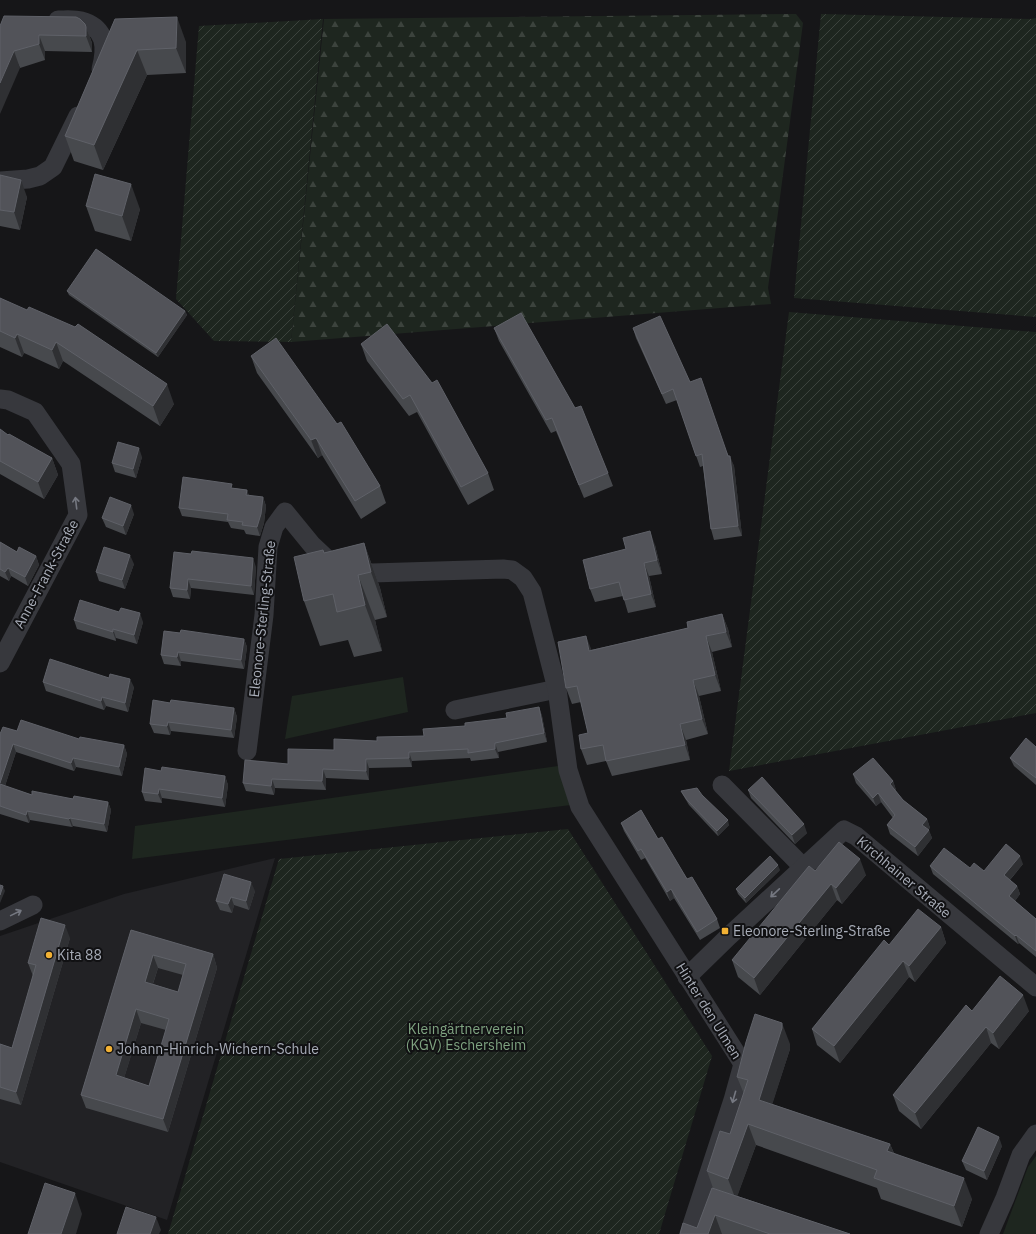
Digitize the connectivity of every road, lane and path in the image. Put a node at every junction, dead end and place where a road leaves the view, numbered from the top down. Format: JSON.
{"nodes":[{"id":1,"x":43,"y":20,"type":"edge"},
{"id":2,"x":96,"y":81,"type":"edge"},
{"id":3,"x":85,"y":102,"type":"edge"},
{"id":4,"x":0,"y":181,"type":"edge"},
{"id":5,"x":0,"y":399,"type":"edge"},
{"id":6,"x":0,"y":662,"type":"edge"},
{"id":7,"x":557,"y":689,"type":"junction"},
{"id":8,"x":455,"y":710,"type":"dead end"},
{"id":9,"x":247,"y":751,"type":"dead end"},
{"id":10,"x":722,"y":785,"type":"dead end"},
{"id":11,"x":580,"y":807,"type":"joint"},
{"id":12,"x":804,"y":867,"type":"junction"},
{"id":13,"x":33,"y":905,"type":"dead end"},
{"id":14,"x":0,"y":921,"type":"edge"},
{"id":15,"x":687,"y":977,"type":"junction"},
{"id":16,"x":1036,"y":987,"type":"edge"},
{"id":17,"x":1036,"y":1134,"type":"edge"},
{"id":18,"x":690,"y":1234,"type":"edge"},
{"id":19,"x":989,"y":1234,"type":"edge"}],
"edges":[{"from":1,"to":2,"type":"street"},
{"from":3,"to":4,"type":"street"},
{"from":6,"to":5,"type":"street","name":"Anne-Frank-Straße","one_way":true},
{"from":7,"to":8,"type":"street"},
{"from":7,"to":9,"type":"street","name":"Eleonore-Sterling-Straße"},
{"from":7,"to":11,"type":"street","name":"Eleonore-Sterling-Straße"},
{"from":10,"to":12,"type":"street"},
{"from":11,"to":15,"type":"street","name":"Hinter den Ulmen"},
{"from":12,"to":15,"type":"street","name":"Kirchhainer Straße","one_way":true},
{"from":12,"to":16,"type":"street","name":"Kirchhainer Straße"},
{"from":14,"to":13,"type":"street","one_way":true},
{"from":15,"to":18,"type":"street","name":"Hinter den Ulmen","one_way":true},
{"from":17,"to":19,"type":"street"}]}
